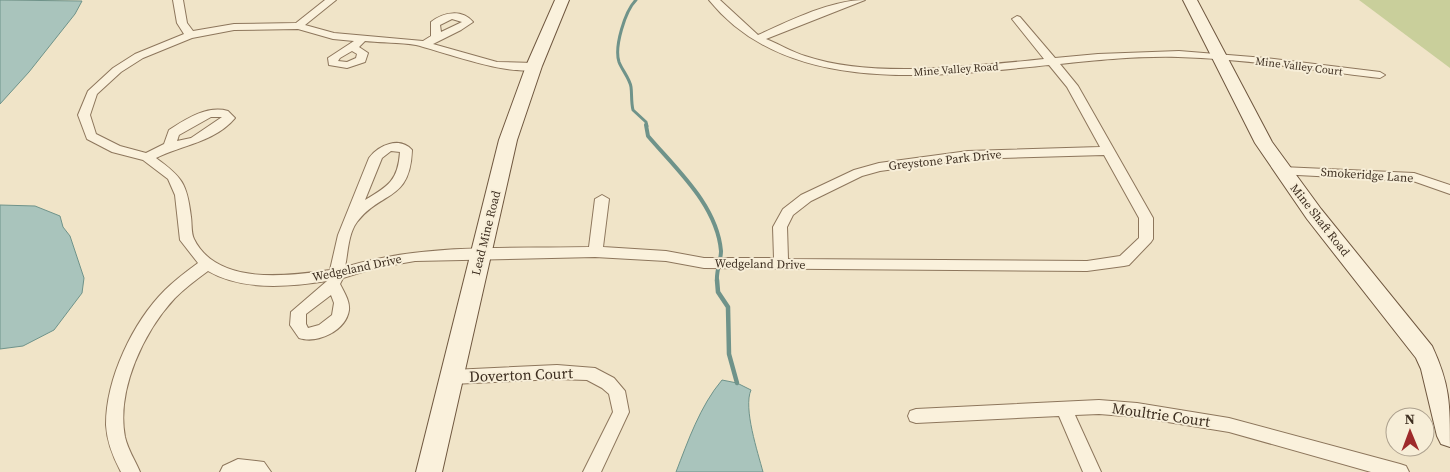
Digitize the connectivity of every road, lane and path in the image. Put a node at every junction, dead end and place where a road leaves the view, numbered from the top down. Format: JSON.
{"nodes":[{"id":1,"x":178,"y":0,"type":"edge"},
{"id":2,"x":328,"y":0,"type":"edge"},
{"id":3,"x":562,"y":0,"type":"edge"},
{"id":4,"x":714,"y":0,"type":"edge"},
{"id":5,"x":860,"y":0,"type":"edge"},
{"id":6,"x":1190,"y":0,"type":"edge"},
{"id":7,"x":1016,"y":19,"type":"dead end"},
{"id":8,"x":298,"y":26,"type":"junction"},
{"id":9,"x":190,"y":35,"type":"junction"},
{"id":10,"x":436,"y":36,"type":"dead end"},
{"id":11,"x":757,"y":39,"type":"junction"},
{"id":12,"x":426,"y":44,"type":"junction"},
{"id":13,"x":1218,"y":56,"type":"junction"},
{"id":14,"x":1052,"y":61,"type":"junction"},
{"id":15,"x":534,"y":66,"type":"junction"},
{"id":16,"x":1380,"y":75,"type":"dead end"},
{"id":17,"x":170,"y":146,"type":"dead end"},
{"id":18,"x":1108,"y":151,"type":"junction"},
{"id":19,"x":147,"y":157,"type":"junction"},
{"id":20,"x":1282,"y":171,"type":"junction"},
{"id":21,"x":1450,"y":190,"type":"edge"},
{"id":22,"x":602,"y":199,"type":"dead end"},
{"id":23,"x":352,"y":219,"type":"junction"},
{"id":24,"x":595,"y":252,"type":"junction"},
{"id":25,"x":480,"y":254,"type":"junction"},
{"id":26,"x":207,"y":264,"type":"junction"},
{"id":27,"x":782,"y":265,"type":"junction"},
{"id":28,"x":334,"y":280,"type":"junction"},
{"id":29,"x":452,"y":378,"type":"junction"},
{"id":30,"x":1444,"y":390,"type":"edge"},
{"id":31,"x":1064,"y":409,"type":"junction"},
{"id":32,"x":916,"y":416,"type":"dead end"},
{"id":33,"x":1450,"y":436,"type":"edge"},
{"id":34,"x":131,"y":472,"type":"edge"},
{"id":35,"x":229,"y":472,"type":"edge"},
{"id":36,"x":262,"y":472,"type":"edge"},
{"id":37,"x":429,"y":472,"type":"edge"},
{"id":38,"x":592,"y":472,"type":"edge"},
{"id":39,"x":1092,"y":472,"type":"edge"},
{"id":40,"x":1400,"y":472,"type":"edge"}],
"edges":[{"from":1,"to":9,"type":"street"},
{"from":2,"to":8,"type":"street"},
{"from":3,"to":15,"type":"main road","name":"Lead Mine Road"},
{"from":4,"to":11,"type":"street","name":"Mine Valley Road"},
{"from":5,"to":11,"type":"street"},
{"from":6,"to":13,"type":"main road","name":"Mine Shaft Road"},
{"from":7,"to":14,"type":"street"},
{"from":8,"to":9,"type":"street","name":"Wedgeland Drive"},
{"from":8,"to":12,"type":"street","name":"Wedgeland Drive"},
{"from":9,"to":19,"type":"street","name":"Wedgeland Drive"},
{"from":10,"to":12,"type":"street"},
{"from":11,"to":14,"type":"street","name":"Mine Valley Road"},
{"from":12,"to":15,"type":"street","name":"Wedgeland Drive"},
{"from":13,"to":14,"type":"street","name":"Mine Valley Road"},
{"from":13,"to":16,"type":"street","name":"Mine Valley Court"},
{"from":13,"to":20,"type":"main road","name":"Mine Shaft Road"},
{"from":14,"to":18,"type":"street","name":"Wedgeland Drive"},
{"from":15,"to":25,"type":"main road","name":"Lead Mine Road"},
{"from":17,"to":19,"type":"street"},
{"from":18,"to":27,"type":"street","name":"Greystone Park Drive"},
{"from":18,"to":27,"type":"street","name":"Wedgeland Drive"},
{"from":19,"to":26,"type":"street","name":"Wedgeland Drive"},
{"from":20,"to":21,"type":"street","name":"Smokeridge Lane"},
{"from":20,"to":30,"type":"main road","name":"Mine Shaft Road"},
{"from":22,"to":24,"type":"street"},
{"from":23,"to":23,"type":"street"},
{"from":23,"to":28,"type":"street"},
{"from":24,"to":25,"type":"street","name":"Wedgeland Drive"},
{"from":24,"to":27,"type":"street","name":"Wedgeland Drive"},
{"from":25,"to":28,"type":"street","name":"Wedgeland Drive"},
{"from":25,"to":29,"type":"main road","name":"Lead Mine Road"},
{"from":26,"to":28,"type":"street","name":"Wedgeland Drive"},
{"from":26,"to":34,"type":"street"},
{"from":29,"to":37,"type":"main road","name":"Lead Mine Road"},
{"from":29,"to":38,"type":"street","name":"Doverton Court"},
{"from":30,"to":33,"type":"main road","name":"Mine Shaft Road"},
{"from":31,"to":32,"type":"street","name":"Moultrie Court"},
{"from":31,"to":39,"type":"street"},
{"from":31,"to":40,"type":"street","name":"Moultrie Court"},
{"from":35,"to":36,"type":"street"}]}
